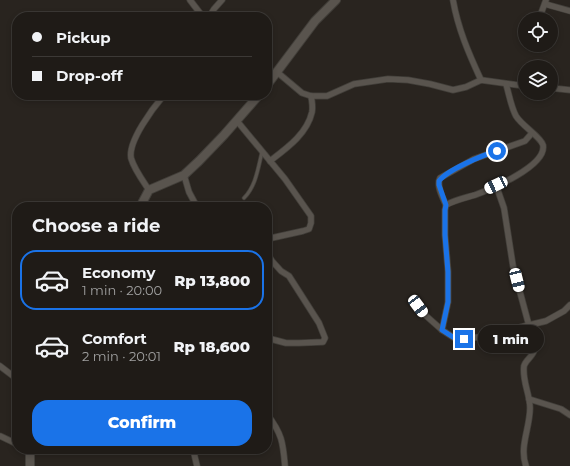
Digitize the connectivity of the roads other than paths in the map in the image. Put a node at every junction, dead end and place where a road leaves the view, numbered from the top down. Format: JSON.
{"nodes":[{"id":1,"x":190,"y":0,"type":"edge"},
{"id":2,"x":222,"y":0,"type":"edge"},
{"id":3,"x":336,"y":0,"type":"edge"},
{"id":4,"x":453,"y":0,"type":"edge"},
{"id":5,"x":545,"y":2,"type":"edge"},
{"id":6,"x":570,"y":11,"type":"edge"},
{"id":7,"x":199,"y":12,"type":"edge"},
{"id":8,"x":212,"y":12,"type":"edge"},
{"id":9,"x":541,"y":12,"type":"edge"},
{"id":10,"x":277,"y":72,"type":"junction"},
{"id":11,"x":272,"y":78,"type":"edge"},
{"id":12,"x":481,"y":80,"type":"junction"},
{"id":13,"x":506,"y":84,"type":"junction"},
{"id":14,"x":518,"y":85,"type":"edge"},
{"id":15,"x":558,"y":89,"type":"edge"},
{"id":16,"x":570,"y":90,"type":"edge"},
{"id":17,"x":311,"y":96,"type":"junction"},
{"id":18,"x":161,"y":100,"type":"edge"},
{"id":19,"x":255,"y":100,"type":"edge"},
{"id":20,"x":237,"y":121,"type":"junction"},
{"id":21,"x":532,"y":133,"type":"junction"},
{"id":22,"x":262,"y":152,"type":"junction"},
{"id":23,"x":270,"y":161,"type":"junction"},
{"id":24,"x":184,"y":175,"type":"junction"},
{"id":25,"x":496,"y":185,"type":"junction"},
{"id":26,"x":149,"y":190,"type":"junction"},
{"id":27,"x":244,"y":198,"type":"dead end"},
{"id":28,"x":143,"y":202,"type":"edge"},
{"id":29,"x":194,"y":202,"type":"edge"},
{"id":30,"x":446,"y":205,"type":"junction"},
{"id":31,"x":272,"y":237,"type":"edge"},
{"id":32,"x":272,"y":261,"type":"edge"},
{"id":33,"x":570,"y":305,"type":"edge"},
{"id":34,"x":418,"y":306,"type":"dead end"},
{"id":35,"x":528,"y":325,"type":"junction"},
{"id":36,"x":442,"y":330,"type":"junction"},
{"id":37,"x":272,"y":339,"type":"edge"},
{"id":38,"x":0,"y":366,"type":"edge"},
{"id":39,"x":12,"y":375,"type":"edge"},
{"id":40,"x":529,"y":399,"type":"junction"},
{"id":41,"x":570,"y":415,"type":"edge"},
{"id":42,"x":272,"y":422,"type":"edge"},
{"id":43,"x":0,"y":436,"type":"edge"},
{"id":44,"x":12,"y":442,"type":"edge"},
{"id":45,"x":29,"y":454,"type":"edge"},
{"id":46,"x":194,"y":454,"type":"edge"},
{"id":47,"x":30,"y":466,"type":"edge"},
{"id":48,"x":197,"y":466,"type":"edge"},
{"id":49,"x":285,"y":466,"type":"edge"},
{"id":50,"x":526,"y":466,"type":"edge"}],
"edges":[{"from":1,"to":7,"type":"street"},
{"from":2,"to":8,"type":"street"},
{"from":3,"to":10,"type":"street"},
{"from":4,"to":12,"type":"street"},
{"from":5,"to":6,"type":"street"},
{"from":5,"to":9,"type":"street"},
{"from":10,"to":11,"type":"street"},
{"from":10,"to":17,"type":"street"},
{"from":12,"to":13,"type":"street"},
{"from":12,"to":17,"type":"street"},
{"from":13,"to":14,"type":"street"},
{"from":13,"to":21,"type":"street"},
{"from":15,"to":16,"type":"street"},
{"from":17,"to":23,"type":"street"},
{"from":18,"to":26,"type":"street"},
{"from":19,"to":20,"type":"street"},
{"from":20,"to":22,"type":"street"},
{"from":20,"to":24,"type":"street"},
{"from":21,"to":25,"type":"street"},
{"from":21,"to":30,"type":"street"},
{"from":22,"to":23,"type":"street"},
{"from":22,"to":27,"type":"lane"},
{"from":23,"to":31,"type":"street"},
{"from":24,"to":26,"type":"street"},
{"from":24,"to":29,"type":"street"},
{"from":25,"to":30,"type":"street"},
{"from":25,"to":35,"type":"street"},
{"from":26,"to":28,"type":"street"},
{"from":30,"to":36,"type":"street"},
{"from":32,"to":37,"type":"street"},
{"from":33,"to":35,"type":"street"},
{"from":34,"to":36,"type":"street"},
{"from":35,"to":36,"type":"street"},
{"from":35,"to":40,"type":"street"},
{"from":38,"to":39,"type":"street"},
{"from":40,"to":41,"type":"street"},
{"from":40,"to":50,"type":"street"},
{"from":42,"to":49,"type":"street"},
{"from":43,"to":44,"type":"street"},
{"from":45,"to":47,"type":"street"},
{"from":46,"to":48,"type":"street"}]}
